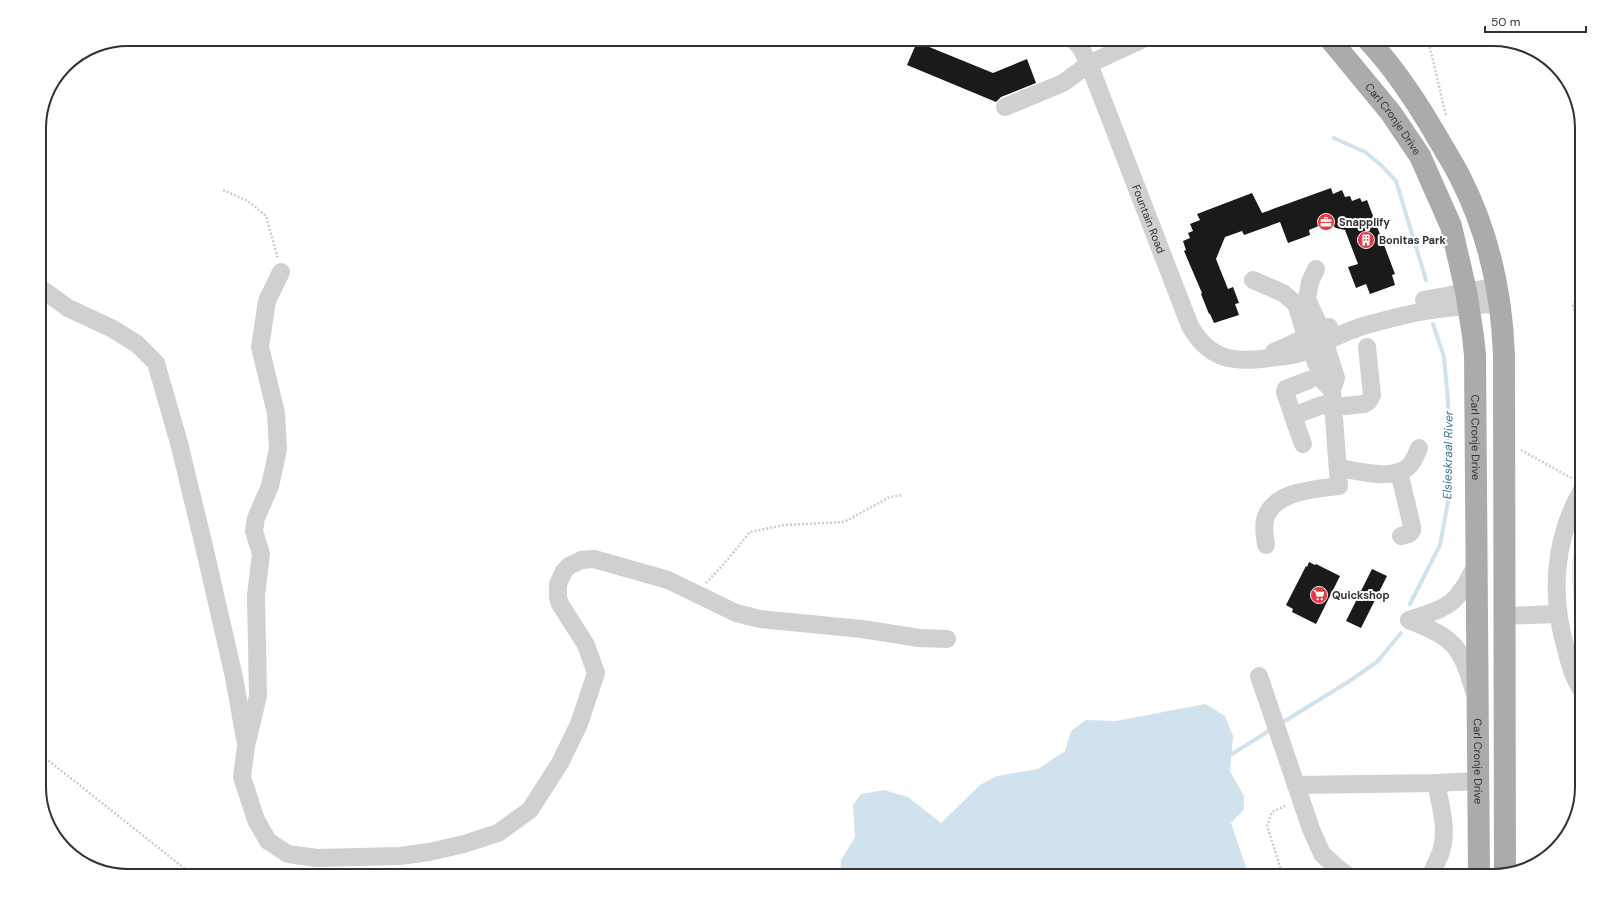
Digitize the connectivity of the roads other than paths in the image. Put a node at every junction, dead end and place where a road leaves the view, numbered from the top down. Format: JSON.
{"nodes":[{"id":1,"x":1079,"y":46,"type":"edge"},
{"id":2,"x":1128,"y":46,"type":"edge"},
{"id":3,"x":1336,"y":46,"type":"edge"},
{"id":4,"x":1373,"y":46,"type":"edge"},
{"id":5,"x":1089,"y":64,"type":"junction"},
{"id":6,"x":1005,"y":107,"type":"dead end"},
{"id":7,"x":1316,"y":269,"type":"dead end"},
{"id":8,"x":281,"y":272,"type":"road end"},
{"id":9,"x":1253,"y":280,"type":"dead end"},
{"id":10,"x":46,"y":292,"type":"edge"},
{"id":11,"x":1498,"y":295,"type":"junction"},
{"id":12,"x":1468,"y":298,"type":"junction"},
{"id":13,"x":1301,"y":301,"type":"junction"},
{"id":14,"x":1316,"y":339,"type":"junction"},
{"id":15,"x":1367,"y":347,"type":"dead end"},
{"id":16,"x":1309,"y":380,"type":"dead end"},
{"id":17,"x":1333,"y":398,"type":"junction"},
{"id":18,"x":1293,"y":416,"type":"junction"},
{"id":19,"x":1303,"y":444,"type":"dead end"},
{"id":20,"x":1419,"y":448,"type":"dead end"},
{"id":21,"x":1339,"y":468,"type":"junction"},
{"id":22,"x":1399,"y":472,"type":"junction"},
{"id":23,"x":1575,"y":497,"type":"edge"},
{"id":24,"x":1401,"y":536,"type":"dead end"},
{"id":25,"x":1266,"y":545,"type":"dead end"},
{"id":26,"x":1476,"y":564,"type":"junction"},
{"id":27,"x":1558,"y":614,"type":"junction"},
{"id":28,"x":1503,"y":616,"type":"junction"},
{"id":29,"x":947,"y":638,"type":"dead end"},
{"id":30,"x":1259,"y":676,"type":"dead end"},
{"id":31,"x":1575,"y":680,"type":"edge"},
{"id":32,"x":1478,"y":701,"type":"junction"},
{"id":33,"x":246,"y":746,"type":"junction"},
{"id":34,"x":1479,"y":781,"type":"junction"},
{"id":35,"x":1436,"y":784,"type":"junction"},
{"id":36,"x":1298,"y":792,"type":"junction"},
{"id":37,"x":1505,"y":868,"type":"edge"},
{"id":38,"x":1339,"y":869,"type":"edge"},
{"id":39,"x":1434,"y":869,"type":"edge"},
{"id":40,"x":1479,"y":869,"type":"edge"}],
"edges":[{"from":1,"to":5,"type":"street","name":"Fountain Road"},
{"from":2,"to":5,"type":"street"},
{"from":3,"to":12,"type":"main road","name":"Carl Cronje Drive"},
{"from":4,"to":11,"type":"main road"},
{"from":5,"to":6,"type":"street"},
{"from":5,"to":14,"type":"street","name":"Fountain Road"},
{"from":7,"to":13,"type":"street"},
{"from":8,"to":33,"type":"street"},
{"from":9,"to":13,"type":"street"},
{"from":10,"to":33,"type":"street"},
{"from":11,"to":12,"type":"street","name":"Fountain Road"},
{"from":11,"to":28,"type":"main road"},
{"from":12,"to":14,"type":"street","name":"Fountain Road"},
{"from":12,"to":26,"type":"main road","name":"Carl Cronje Drive"},
{"from":13,"to":14,"type":"street"},
{"from":14,"to":17,"type":"street"},
{"from":15,"to":17,"type":"street"},
{"from":16,"to":18,"type":"street"},
{"from":17,"to":18,"type":"street"},
{"from":17,"to":21,"type":"street"},
{"from":18,"to":19,"type":"street"},
{"from":20,"to":22,"type":"street"},
{"from":21,"to":22,"type":"street"},
{"from":21,"to":25,"type":"street"},
{"from":22,"to":24,"type":"street"},
{"from":23,"to":27,"type":"street"},
{"from":26,"to":32,"type":"main road","name":"Carl Cronje Drive"},
{"from":26,"to":32,"type":"street"},
{"from":27,"to":28,"type":"street"},
{"from":27,"to":31,"type":"street"},
{"from":28,"to":37,"type":"main road"},
{"from":29,"to":33,"type":"street"},
{"from":30,"to":36,"type":"street"},
{"from":32,"to":34,"type":"main road","name":"Carl Cronje Drive"},
{"from":34,"to":35,"type":"street"},
{"from":34,"to":40,"type":"main road","name":"Carl Cronje Drive"},
{"from":35,"to":36,"type":"street"},
{"from":35,"to":39,"type":"street"},
{"from":36,"to":38,"type":"street"}]}
